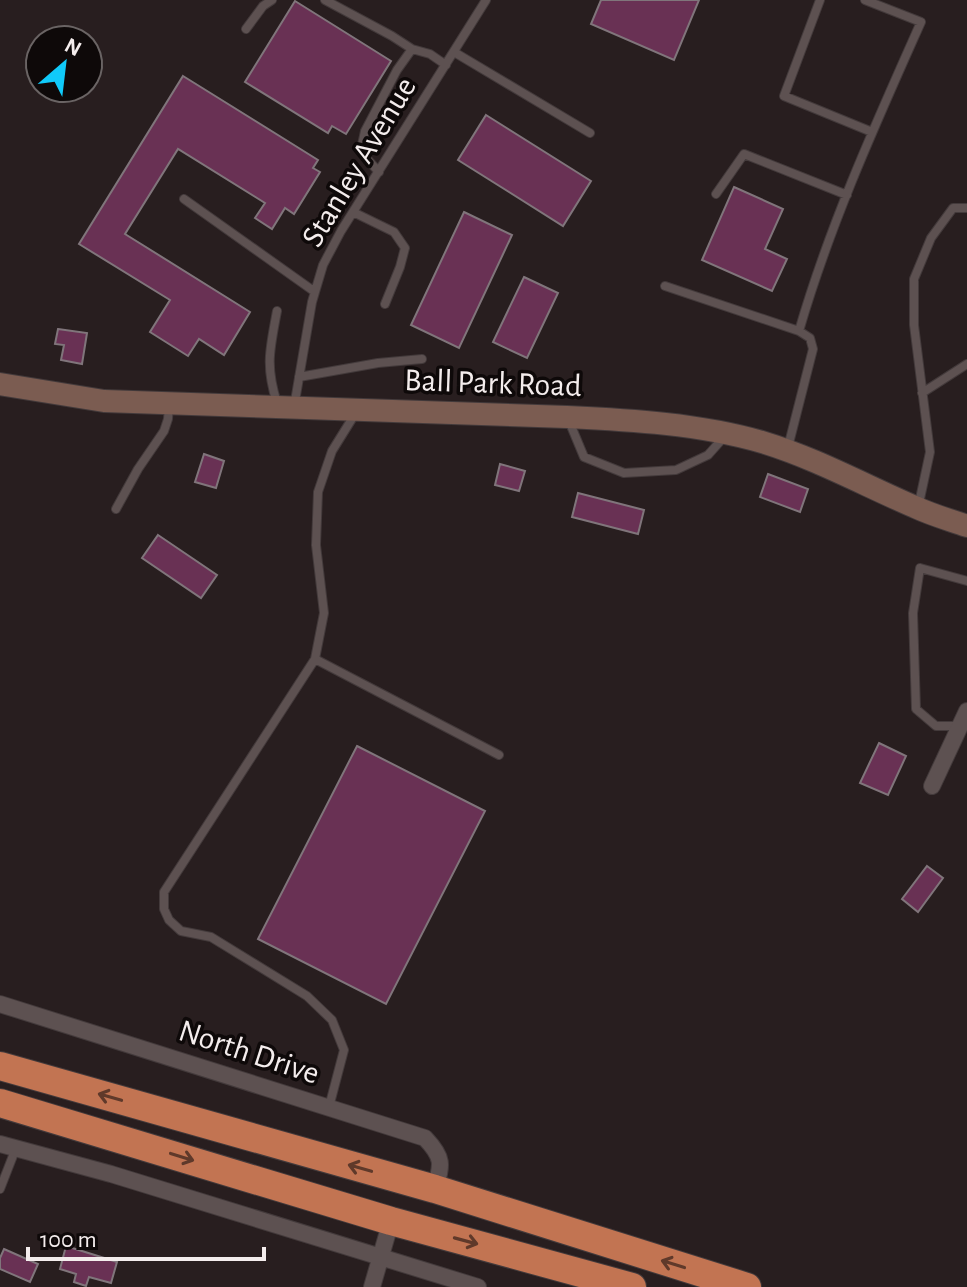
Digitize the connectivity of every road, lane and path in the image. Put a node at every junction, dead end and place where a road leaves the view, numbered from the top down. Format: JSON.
{"nodes":[{"id":1,"x":272,"y":0,"type":"edge"},
{"id":2,"x":325,"y":0,"type":"edge"},
{"id":3,"x":486,"y":0,"type":"edge"},
{"id":4,"x":820,"y":0,"type":"edge"},
{"id":5,"x":865,"y":0,"type":"edge"},
{"id":6,"x":246,"y":29,"type":"dead end"},
{"id":7,"x":412,"y":49,"type":"junction"},
{"id":8,"x":454,"y":52,"type":"junction"},
{"id":9,"x":446,"y":65,"type":"junction"},
{"id":10,"x":872,"y":132,"type":"junction"},
{"id":11,"x":590,"y":133,"type":"dead end"},
{"id":12,"x":379,"y":172,"type":"junction"},
{"id":13,"x":716,"y":194,"type":"dead end"},
{"id":14,"x":847,"y":195,"type":"junction"},
{"id":15,"x":184,"y":199,"type":"dead end"},
{"id":16,"x":967,"y":208,"type":"edge"},
{"id":17,"x":353,"y":212,"type":"junction"},
{"id":18,"x":665,"y":286,"type":"dead end"},
{"id":19,"x":315,"y":292,"type":"junction"},
{"id":20,"x":385,"y":304,"type":"dead end"},
{"id":21,"x":277,"y":311,"type":"dead end"},
{"id":22,"x":799,"y":331,"type":"junction"},
{"id":23,"x":422,"y":359,"type":"dead end"},
{"id":24,"x":967,"y":364,"type":"edge"},
{"id":25,"x":299,"y":377,"type":"junction"},
{"id":26,"x":0,"y":384,"type":"edge"},
{"id":27,"x":922,"y":393,"type":"junction"},
{"id":28,"x":169,"y":404,"type":"junction"},
{"id":29,"x":286,"y":408,"type":"junction"},
{"id":30,"x":357,"y":410,"type":"junction"},
{"id":31,"x":567,"y":417,"type":"junction"},
{"id":32,"x":726,"y":435,"type":"junction"},
{"id":33,"x":787,"y":451,"type":"junction"},
{"id":34,"x":116,"y":509,"type":"dead end"},
{"id":35,"x":918,"y":509,"type":"junction"},
{"id":36,"x":967,"y":526,"type":"edge"},
{"id":37,"x":967,"y":581,"type":"edge"},
{"id":38,"x":315,"y":659,"type":"junction"},
{"id":39,"x":964,"y":719,"type":"edge"},
{"id":40,"x":499,"y":755,"type":"dead end"},
{"id":41,"x":932,"y":786,"type":"dead end"},
{"id":42,"x":0,"y":1004,"type":"edge"},
{"id":43,"x":0,"y":1066,"type":"edge"},
{"id":44,"x":0,"y":1103,"type":"edge"},
{"id":45,"x":329,"y":1107,"type":"junction"},
{"id":46,"x":8,"y":1146,"type":"edge"},
{"id":47,"x":0,"y":1189,"type":"edge"},
{"id":48,"x":435,"y":1189,"type":"junction"},
{"id":49,"x":391,"y":1221,"type":"junction"},
{"id":50,"x":381,"y":1258,"type":"junction"},
{"id":51,"x":372,"y":1287,"type":"edge"},
{"id":52,"x":478,"y":1287,"type":"edge"},
{"id":53,"x":632,"y":1287,"type":"edge"},
{"id":54,"x":747,"y":1287,"type":"edge"}],
"edges":[{"from":1,"to":6,"type":"lane"},
{"from":2,"to":7,"type":"lane"},
{"from":3,"to":8,"type":"lane","name":"Stanley Avenue"},
{"from":4,"to":10,"type":"lane"},
{"from":5,"to":10,"type":"lane"},
{"from":7,"to":9,"type":"lane"},
{"from":7,"to":12,"type":"lane"},
{"from":8,"to":9,"type":"lane","name":"Stanley Avenue"},
{"from":8,"to":11,"type":"lane"},
{"from":9,"to":12,"type":"lane","name":"Stanley Avenue"},
{"from":10,"to":14,"type":"lane"},
{"from":12,"to":17,"type":"lane","name":"Stanley Avenue"},
{"from":13,"to":14,"type":"lane"},
{"from":14,"to":22,"type":"lane"},
{"from":15,"to":19,"type":"lane"},
{"from":16,"to":27,"type":"lane"},
{"from":17,"to":19,"type":"lane","name":"Stanley Avenue"},
{"from":17,"to":20,"type":"lane"},
{"from":18,"to":22,"type":"lane"},
{"from":19,"to":25,"type":"lane","name":"Stanley Avenue"},
{"from":21,"to":29,"type":"lane"},
{"from":22,"to":33,"type":"lane"},
{"from":23,"to":25,"type":"lane"},
{"from":24,"to":27,"type":"lane"},
{"from":25,"to":29,"type":"lane","name":"Stanley Avenue"},
{"from":26,"to":28,"type":"street","name":"Ball Park Road"},
{"from":27,"to":35,"type":"lane"},
{"from":28,"to":29,"type":"street","name":"Ball Park Road"},
{"from":28,"to":34,"type":"lane"},
{"from":29,"to":30,"type":"street","name":"Ball Park Road"},
{"from":30,"to":31,"type":"street","name":"Ball Park Road"},
{"from":30,"to":38,"type":"lane"},
{"from":31,"to":32,"type":"street","name":"Ball Park Road"},
{"from":31,"to":32,"type":"lane"},
{"from":32,"to":33,"type":"street","name":"Ball Park Road"},
{"from":33,"to":35,"type":"street","name":"Ball Park Road"},
{"from":35,"to":36,"type":"street","name":"Ball Park Road"},
{"from":37,"to":39,"type":"lane"},
{"from":38,"to":40,"type":"lane"},
{"from":38,"to":45,"type":"lane"},
{"from":39,"to":41,"type":"street"},
{"from":42,"to":45,"type":"street","name":"North Drive"},
{"from":48,"to":43,"type":"highway","one_way":true},
{"from":44,"to":49,"type":"highway","one_way":true},
{"from":45,"to":48,"type":"street","name":"North Drive"},
{"from":46,"to":47,"type":"lane"},
{"from":46,"to":50,"type":"street"},
{"from":54,"to":48,"type":"highway","one_way":true},
{"from":49,"to":50,"type":"street"},
{"from":49,"to":53,"type":"highway","one_way":true},
{"from":50,"to":51,"type":"street"},
{"from":50,"to":52,"type":"street"}]}
